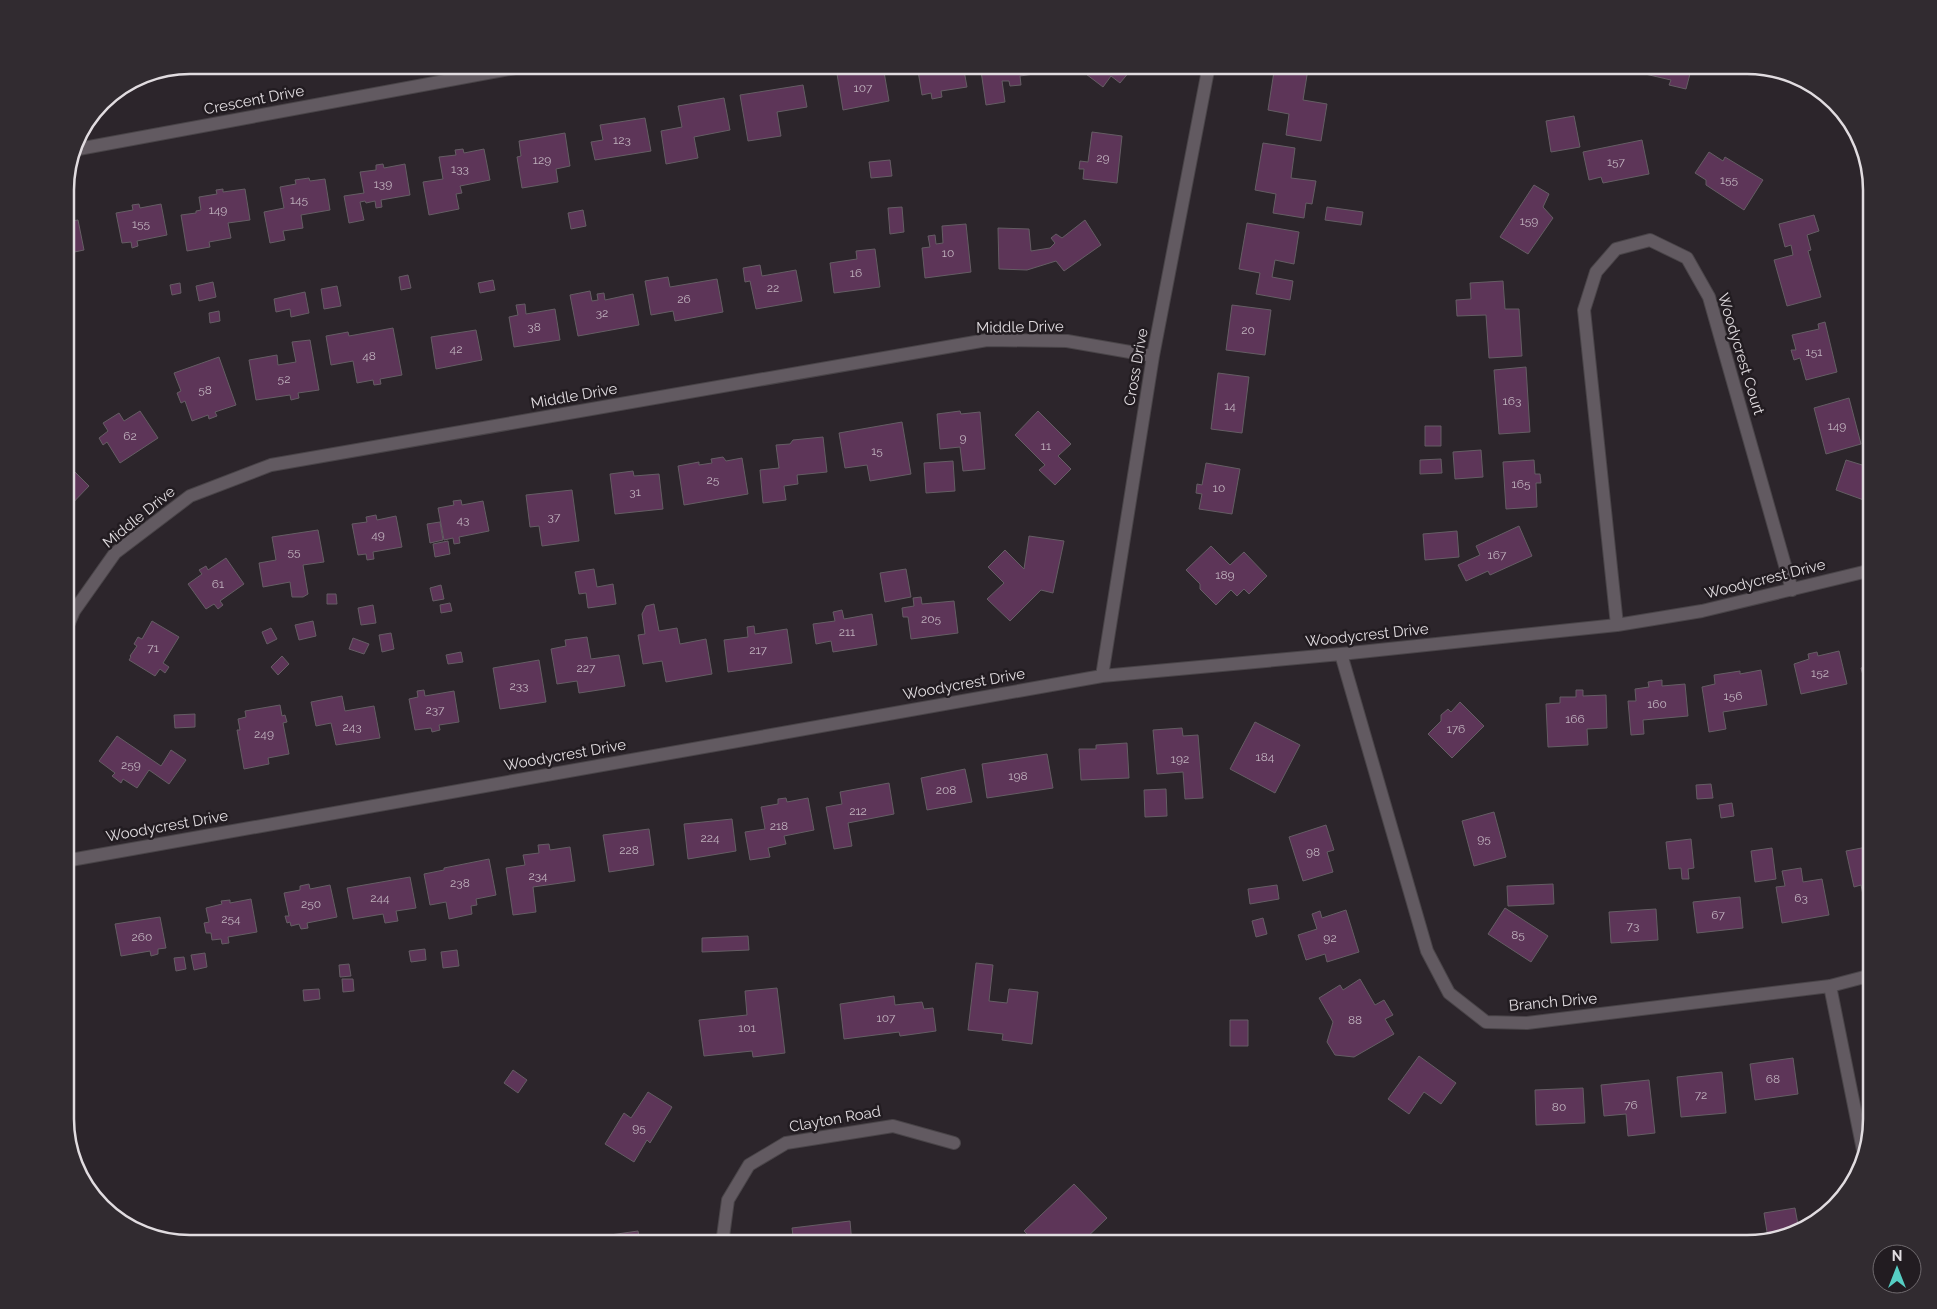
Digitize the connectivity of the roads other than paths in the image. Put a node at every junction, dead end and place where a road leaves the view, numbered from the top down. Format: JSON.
{"nodes":[{"id":1,"x":483,"y":74,"type":"edge"},
{"id":2,"x":1207,"y":74,"type":"edge"},
{"id":3,"x":82,"y":148,"type":"edge"},
{"id":4,"x":1154,"y":356,"type":"junction"},
{"id":5,"x":1863,"y":572,"type":"edge"},
{"id":6,"x":1792,"y":590,"type":"junction"},
{"id":7,"x":74,"y":611,"type":"edge"},
{"id":8,"x":1617,"y":625,"type":"junction"},
{"id":9,"x":1341,"y":654,"type":"junction"},
{"id":10,"x":1102,"y":676,"type":"junction"},
{"id":11,"x":74,"y":859,"type":"edge"},
{"id":12,"x":1863,"y":977,"type":"edge"},
{"id":13,"x":1830,"y":986,"type":"junction"},
{"id":14,"x":1861,"y":1140,"type":"edge"},
{"id":15,"x":954,"y":1143,"type":"dead end"},
{"id":16,"x":723,"y":1235,"type":"edge"}],
"edges":[{"from":1,"to":3,"type":"street","name":"Crescent Drive"},
{"from":2,"to":4,"type":"street","name":"Cross Drive"},
{"from":4,"to":7,"type":"street","name":"Middle Drive"},
{"from":4,"to":10,"type":"street","name":"Cross Drive"},
{"from":5,"to":6,"type":"street","name":"Woodycrest Drive"},
{"from":6,"to":8,"type":"street","name":"Woodycrest Drive"},
{"from":6,"to":8,"type":"street","name":"Woodycrest Court"},
{"from":8,"to":9,"type":"street","name":"Woodycrest Drive"},
{"from":9,"to":10,"type":"street","name":"Woodycrest Drive"},
{"from":9,"to":13,"type":"street","name":"Branch Drive"},
{"from":10,"to":11,"type":"street","name":"Woodycrest Drive"},
{"from":12,"to":13,"type":"street","name":"Branch Drive"},
{"from":13,"to":14,"type":"street"},
{"from":15,"to":16,"type":"street","name":"Clayton Road"}]}
